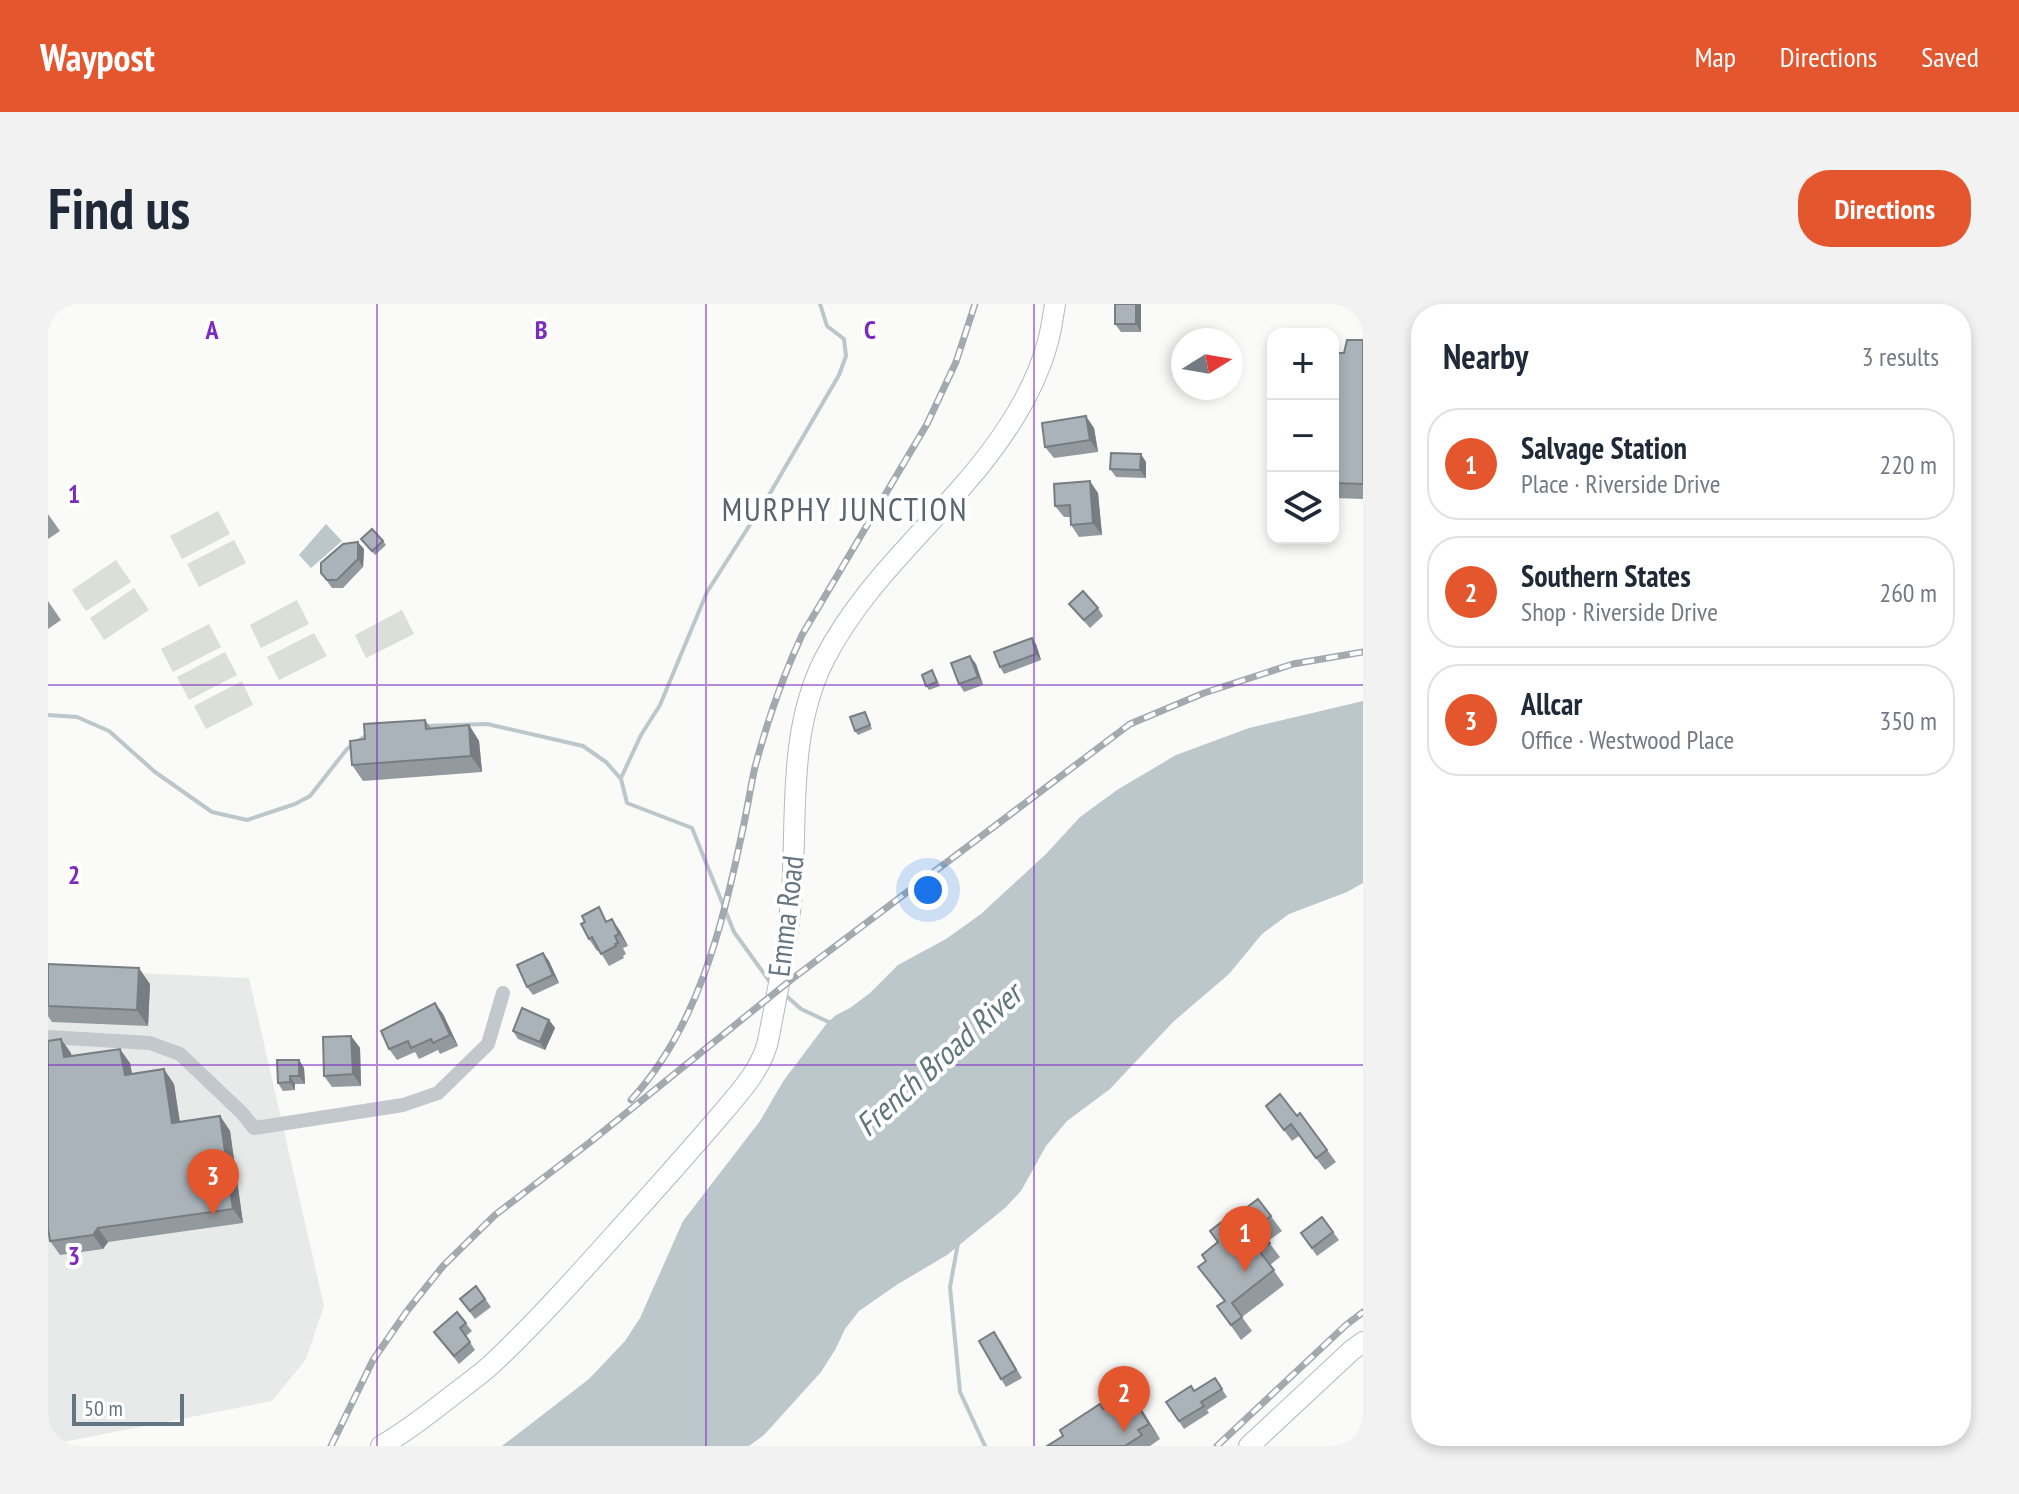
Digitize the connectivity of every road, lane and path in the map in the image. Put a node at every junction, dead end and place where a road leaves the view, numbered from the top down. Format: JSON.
{"nodes":[{"id":1,"x":1055,"y":304,"type":"edge"},
{"id":2,"x":503,"y":993,"type":"dead end"},
{"id":3,"x":48,"y":1037,"type":"edge"},
{"id":4,"x":1363,"y":1342,"type":"edge"},
{"id":5,"x":381,"y":1446,"type":"edge"},
{"id":6,"x":1249,"y":1446,"type":"edge"}],
"edges":[{"from":1,"to":5,"type":"street","name":"Emma Road"},
{"from":2,"to":3,"type":"street"},
{"from":4,"to":6,"type":"street"}]}
